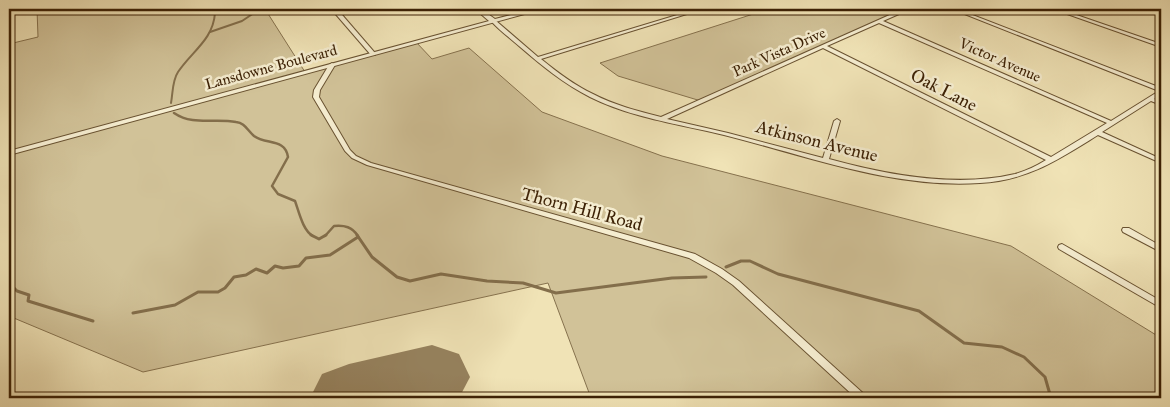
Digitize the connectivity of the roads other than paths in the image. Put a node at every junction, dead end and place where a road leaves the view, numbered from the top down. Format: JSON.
{"nodes":[{"id":1,"x":478,"y":9,"type":"edge"},
{"id":2,"x":540,"y":9,"type":"edge"},
{"id":3,"x":701,"y":9,"type":"edge"},
{"id":4,"x":906,"y":9,"type":"edge"},
{"id":5,"x":954,"y":9,"type":"edge"},
{"id":6,"x":1055,"y":9,"type":"edge"},
{"id":7,"x":1156,"y":9,"type":"edge"},
{"id":8,"x":335,"y":10,"type":"dead end"},
{"id":9,"x":1161,"y":10,"type":"edge"},
{"id":10,"x":493,"y":21,"type":"junction"},
{"id":11,"x":879,"y":21,"type":"junction"},
{"id":12,"x":823,"y":46,"type":"junction"},
{"id":13,"x":1161,"y":46,"type":"edge"},
{"id":14,"x":373,"y":54,"type":"junction"},
{"id":15,"x":539,"y":58,"type":"junction"},
{"id":16,"x":332,"y":65,"type":"junction"},
{"id":17,"x":1161,"y":91,"type":"edge"},
{"id":18,"x":1150,"y":98,"type":"junction"},
{"id":19,"x":1161,"y":103,"type":"edge"},
{"id":20,"x":662,"y":118,"type":"junction"},
{"id":21,"x":837,"y":121,"type":"dead end"},
{"id":22,"x":1111,"y":123,"type":"junction"},
{"id":23,"x":1097,"y":132,"type":"junction"},
{"id":24,"x":9,"y":152,"type":"edge"},
{"id":25,"x":826,"y":159,"type":"junction"},
{"id":26,"x":1051,"y":160,"type":"junction"},
{"id":27,"x":1161,"y":161,"type":"edge"},
{"id":28,"x":1126,"y":230,"type":"dead end"},
{"id":29,"x":1062,"y":247,"type":"dead end"},
{"id":30,"x":1161,"y":249,"type":"edge"},
{"id":31,"x":1161,"y":305,"type":"edge"},
{"id":32,"x":862,"y":398,"type":"edge"}],
"edges":[{"from":1,"to":10,"type":"street","name":"Atkinson Avenue"},
{"from":2,"to":10,"type":"street","name":"Lansdowne Boulevard"},
{"from":3,"to":15,"type":"street"},
{"from":4,"to":11,"type":"street","name":"Park Vista Drive"},
{"from":5,"to":17,"type":"street"},
{"from":6,"to":13,"type":"street"},
{"from":7,"to":9,"type":"street"},
{"from":8,"to":14,"type":"street"},
{"from":10,"to":14,"type":"street","name":"Lansdowne Boulevard"},
{"from":10,"to":15,"type":"street","name":"Atkinson Avenue"},
{"from":11,"to":12,"type":"street","name":"Park Vista Drive"},
{"from":11,"to":22,"type":"street","name":"Victor Avenue"},
{"from":12,"to":20,"type":"street","name":"Park Vista Drive"},
{"from":12,"to":26,"type":"street","name":"Oak Lane"},
{"from":14,"to":16,"type":"street","name":"Lansdowne Boulevard"},
{"from":15,"to":20,"type":"street","name":"Atkinson Avenue"},
{"from":16,"to":24,"type":"street","name":"Lansdowne Boulevard"},
{"from":16,"to":32,"type":"street","name":"Thorn Hill Road"},
{"from":17,"to":18,"type":"street","name":"Atkinson Avenue"},
{"from":18,"to":19,"type":"street"},
{"from":18,"to":22,"type":"street","name":"Atkinson Avenue"},
{"from":20,"to":25,"type":"street","name":"Atkinson Avenue"},
{"from":21,"to":25,"type":"street"},
{"from":22,"to":23,"type":"street","name":"Atkinson Avenue"},
{"from":23,"to":26,"type":"street","name":"Atkinson Avenue"},
{"from":23,"to":27,"type":"street"},
{"from":25,"to":26,"type":"street","name":"Atkinson Avenue"},
{"from":28,"to":30,"type":"street"},
{"from":29,"to":31,"type":"street"}]}
